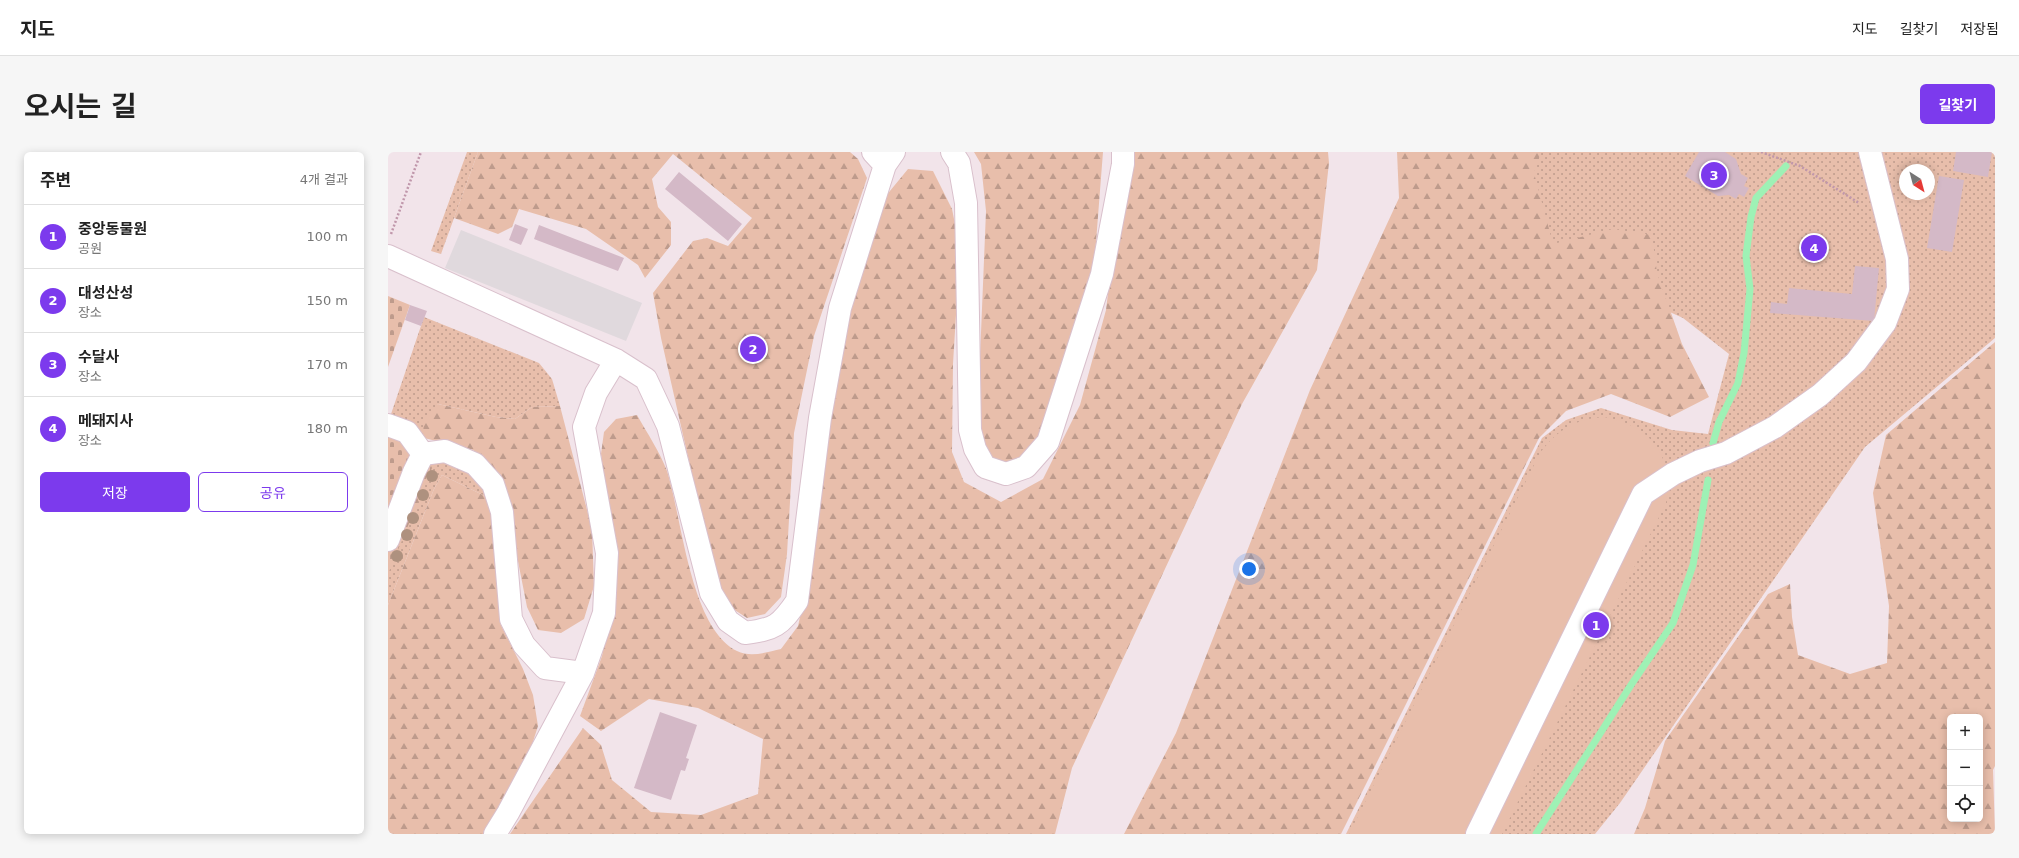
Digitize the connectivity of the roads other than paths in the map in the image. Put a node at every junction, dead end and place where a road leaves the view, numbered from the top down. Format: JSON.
{"nodes":[{"id":1,"x":952,"y":152,"type":"edge"},
{"id":2,"x":1123,"y":152,"type":"edge"},
{"id":3,"x":1870,"y":152,"type":"edge"},
{"id":4,"x":884,"y":156,"type":"edge"},
{"id":5,"x":388,"y":256,"type":"edge"},
{"id":6,"x":616,"y":360,"type":"junction"},
{"id":7,"x":388,"y":425,"type":"edge"},
{"id":8,"x":423,"y":454,"type":"junction"},
{"id":9,"x":388,"y":540,"type":"edge"},
{"id":10,"x":583,"y":673,"type":"junction"},
{"id":11,"x":494,"y":834,"type":"edge"},
{"id":12,"x":1477,"y":834,"type":"edge"}],
"edges":[{"from":1,"to":2,"type":"lane"},
{"from":3,"to":12,"type":"lane"},
{"from":4,"to":6,"type":"lane"},
{"from":5,"to":6,"type":"lane"},
{"from":6,"to":10,"type":"lane"},
{"from":7,"to":8,"type":"lane"},
{"from":8,"to":9,"type":"lane"},
{"from":8,"to":10,"type":"lane"},
{"from":10,"to":11,"type":"lane"}]}
